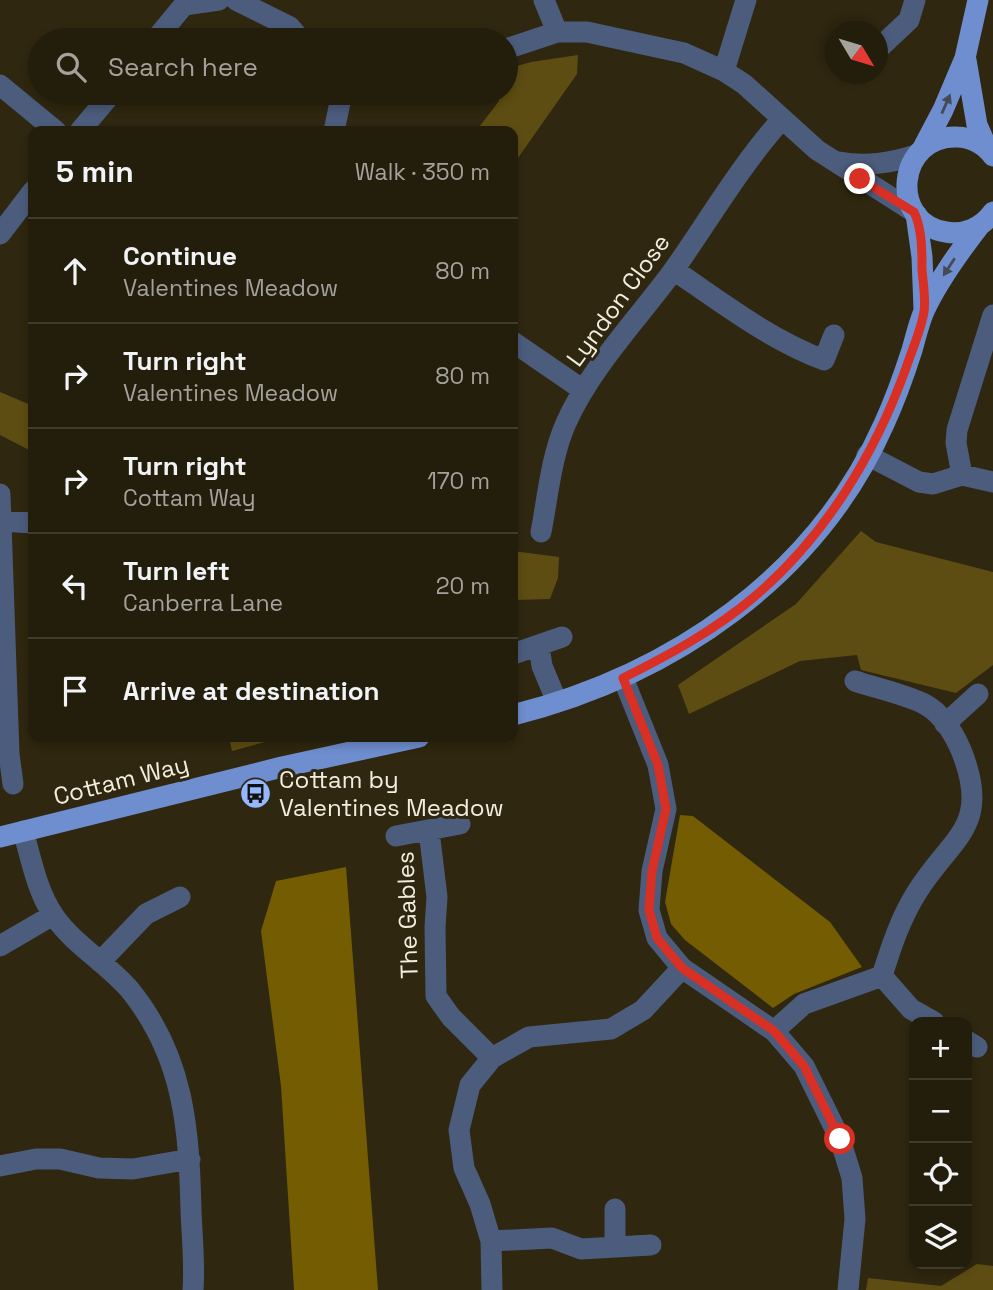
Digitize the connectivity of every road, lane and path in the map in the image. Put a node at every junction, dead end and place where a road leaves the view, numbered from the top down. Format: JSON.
{"nodes":[{"id":1,"x":219,"y":0,"type":"edge"},
{"id":2,"x":236,"y":0,"type":"edge"},
{"id":3,"x":544,"y":0,"type":"edge"},
{"id":4,"x":746,"y":0,"type":"edge"},
{"id":5,"x":915,"y":0,"type":"edge"},
{"id":6,"x":978,"y":0,"type":"edge"},
{"id":7,"x":182,"y":3,"type":"edge"},
{"id":8,"x":164,"y":28,"type":"edge"},
{"id":9,"x":291,"y":28,"type":"edge"},
{"id":10,"x":557,"y":32,"type":"junction"},
{"id":11,"x":888,"y":40,"type":"edge"},
{"id":12,"x":518,"y":45,"type":"edge"},
{"id":13,"x":965,"y":58,"type":"junction"},
{"id":14,"x":724,"y":71,"type":"junction"},
{"id":15,"x":0,"y":85,"type":"edge"},
{"id":16,"x":102,"y":105,"type":"edge"},
{"id":17,"x":339,"y":105,"type":"edge"},
{"id":18,"x":782,"y":119,"type":"junction"},
{"id":19,"x":50,"y":126,"type":"edge"},
{"id":20,"x":84,"y":126,"type":"edge"},
{"id":21,"x":335,"y":126,"type":"edge"},
{"id":22,"x":919,"y":152,"type":"junction"},
{"id":23,"x":992,"y":154,"type":"edge"},
{"id":24,"x":839,"y":162,"type":"junction"},
{"id":25,"x":28,"y":198,"type":"edge"},
{"id":26,"x":915,"y":213,"type":"junction"},
{"id":27,"x":989,"y":217,"type":"edge"},
{"id":28,"x":0,"y":234,"type":"edge"},
{"id":29,"x":674,"y":270,"type":"junction"},
{"id":30,"x":924,"y":312,"type":"junction"},
{"id":31,"x":993,"y":315,"type":"edge"},
{"id":32,"x":834,"y":335,"type":"dead end"},
{"id":33,"x":518,"y":345,"type":"edge"},
{"id":34,"x":583,"y":390,"type":"junction"},
{"id":35,"x":867,"y":455,"type":"junction"},
{"id":36,"x":962,"y":475,"type":"junction"},
{"id":37,"x":993,"y":482,"type":"edge"},
{"id":38,"x":0,"y":494,"type":"edge"},
{"id":39,"x":1,"y":521,"type":"edge"},
{"id":40,"x":28,"y":523,"type":"edge"},
{"id":41,"x":541,"y":532,"type":"dead end"},
{"id":42,"x":562,"y":637,"type":"dead end"},
{"id":43,"x":539,"y":646,"type":"junction"},
{"id":44,"x":518,"y":652,"type":"edge"},
{"id":45,"x":623,"y":678,"type":"junction"},
{"id":46,"x":855,"y":681,"type":"dead end"},
{"id":47,"x":978,"y":694,"type":"dead end"},
{"id":48,"x":557,"y":702,"type":"junction"},
{"id":49,"x":518,"y":714,"type":"edge"},
{"id":50,"x":945,"y":724,"type":"junction"},
{"id":51,"x":396,"y":742,"type":"edge"},
{"id":52,"x":13,"y":784,"type":"dead end"},
{"id":53,"x":460,"y":824,"type":"dead end"},
{"id":54,"x":23,"y":831,"type":"junction"},
{"id":55,"x":429,"y":831,"type":"junction"},
{"id":56,"x":396,"y":836,"type":"dead end"},
{"id":57,"x":0,"y":837,"type":"edge"},
{"id":58,"x":180,"y":897,"type":"dead end"},
{"id":59,"x":53,"y":915,"type":"junction"},
{"id":60,"x":0,"y":946,"type":"edge"},
{"id":61,"x":100,"y":962,"type":"junction"},
{"id":62,"x":682,"y":968,"type":"junction"},
{"id":63,"x":882,"y":976,"type":"junction"},
{"id":64,"x":925,"y":1017,"type":"edge"},
{"id":65,"x":774,"y":1031,"type":"junction"},
{"id":66,"x":492,"y":1058,"type":"junction"},
{"id":67,"x":190,"y":1159,"type":"junction"},
{"id":68,"x":0,"y":1166,"type":"edge"},
{"id":69,"x":615,"y":1209,"type":"dead end"},
{"id":70,"x":491,"y":1241,"type":"junction"},
{"id":71,"x":651,"y":1245,"type":"dead end"},
{"id":72,"x":615,"y":1246,"type":"junction"},
{"id":73,"x":193,"y":1290,"type":"edge"},
{"id":74,"x":492,"y":1290,"type":"edge"},
{"id":75,"x":848,"y":1290,"type":"edge"}],
"edges":[{"from":1,"to":7,"type":"street"},
{"from":2,"to":9,"type":"street"},
{"from":3,"to":10,"type":"street"},
{"from":4,"to":14,"type":"street"},
{"from":5,"to":11,"type":"street"},
{"from":6,"to":13,"type":"main road"},
{"from":7,"to":8,"type":"street"},
{"from":10,"to":12,"type":"street"},
{"from":10,"to":14,"type":"street"},
{"from":22,"to":13,"type":"main road","one_way":true},
{"from":13,"to":23,"type":"main road"},
{"from":14,"to":18,"type":"street"},
{"from":15,"to":19,"type":"street"},
{"from":16,"to":20,"type":"street"},
{"from":17,"to":21,"type":"street"},
{"from":18,"to":24,"type":"street"},
{"from":18,"to":29,"type":"street","name":"Lyndon Close"},
{"from":22,"to":23,"type":"main road"},
{"from":22,"to":24,"type":"street"},
{"from":22,"to":26,"type":"main road"},
{"from":24,"to":26,"type":"street"},
{"from":25,"to":28,"type":"street"},
{"from":26,"to":27,"type":"main road"},
{"from":26,"to":30,"type":"main road"},
{"from":27,"to":30,"type":"main road","one_way":true},
{"from":29,"to":32,"type":"street"},
{"from":29,"to":34,"type":"street","name":"Lyndon Close"},
{"from":30,"to":35,"type":"main road"},
{"from":31,"to":36,"type":"street"},
{"from":33,"to":34,"type":"street"},
{"from":34,"to":41,"type":"street","name":"Lyndon Close"},
{"from":35,"to":36,"type":"street"},
{"from":35,"to":45,"type":"main road"},
{"from":36,"to":37,"type":"street"},
{"from":38,"to":39,"type":"street"},
{"from":39,"to":40,"type":"street"},
{"from":39,"to":52,"type":"street"},
{"from":42,"to":43,"type":"street"},
{"from":43,"to":44,"type":"street"},
{"from":43,"to":48,"type":"street"},
{"from":45,"to":48,"type":"main road"},
{"from":45,"to":62,"type":"street"},
{"from":46,"to":50,"type":"street"},
{"from":47,"to":50,"type":"street"},
{"from":48,"to":49,"type":"main road"},
{"from":50,"to":63,"type":"street"},
{"from":51,"to":54,"type":"main road","name":"Cottam Way"},
{"from":53,"to":55,"type":"street","name":"The Gables"},
{"from":54,"to":57,"type":"main road","name":"Cottam Way"},
{"from":54,"to":59,"type":"street"},
{"from":55,"to":56,"type":"street","name":"The Gables"},
{"from":55,"to":66,"type":"street","name":"The Gables"},
{"from":58,"to":61,"type":"street"},
{"from":59,"to":60,"type":"street"},
{"from":59,"to":61,"type":"street"},
{"from":61,"to":67,"type":"street"},
{"from":62,"to":65,"type":"street"},
{"from":62,"to":66,"type":"street"},
{"from":63,"to":64,"type":"street"},
{"from":63,"to":65,"type":"street"},
{"from":65,"to":75,"type":"street"},
{"from":66,"to":70,"type":"street"},
{"from":67,"to":68,"type":"street"},
{"from":67,"to":73,"type":"street"},
{"from":69,"to":72,"type":"street"},
{"from":70,"to":72,"type":"street"},
{"from":70,"to":74,"type":"street"},
{"from":71,"to":72,"type":"street"}]}
